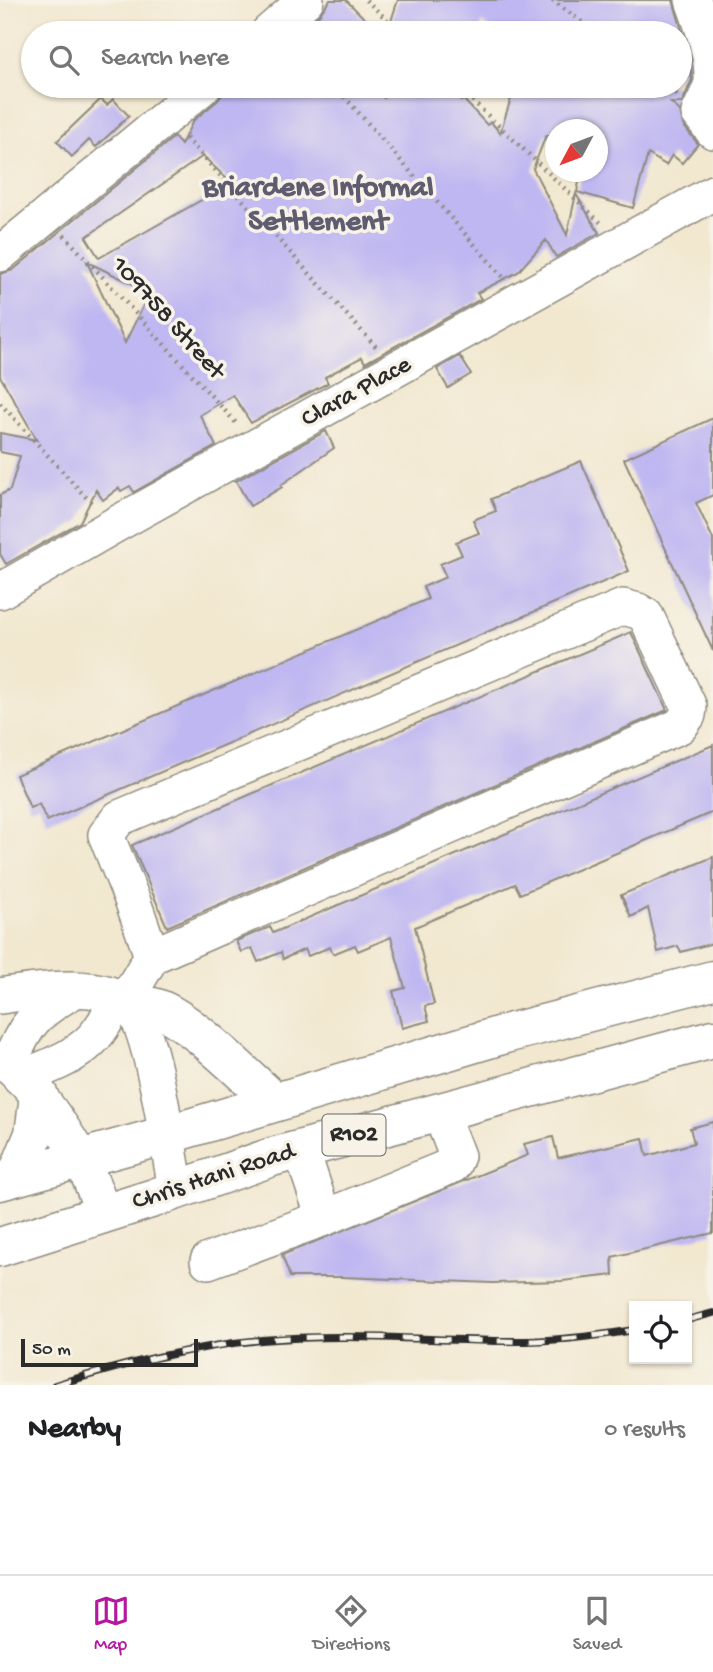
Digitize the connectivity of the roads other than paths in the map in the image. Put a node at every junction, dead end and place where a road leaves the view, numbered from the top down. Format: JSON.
{"nodes":[{"id":1,"x":306,"y":0,"type":"edge"},
{"id":2,"x":693,"y":0,"type":"edge"},
{"id":3,"x":282,"y":21,"type":"edge"},
{"id":4,"x":189,"y":98,"type":"edge"},
{"id":5,"x":706,"y":122,"type":"edge"},
{"id":6,"x":713,"y":194,"type":"edge"},
{"id":7,"x":0,"y":254,"type":"edge"},
{"id":8,"x":0,"y":591,"type":"edge"},
{"id":9,"x":152,"y":956,"type":"junction"},
{"id":10,"x":713,"y":980,"type":"edge"},
{"id":11,"x":78,"y":989,"type":"junction"},
{"id":12,"x":0,"y":996,"type":"edge"},
{"id":13,"x":124,"y":1002,"type":"junction"},
{"id":14,"x":713,"y":1039,"type":"edge"},
{"id":15,"x":17,"y":1075,"type":"edge"},
{"id":16,"x":275,"y":1102,"type":"junction"},
{"id":17,"x":440,"y":1112,"type":"junction"},
{"id":18,"x":166,"y":1135,"type":"junction"},
{"id":19,"x":301,"y":1149,"type":"junction"},
{"id":20,"x":80,"y":1158,"type":"junction"},
{"id":21,"x":9,"y":1178,"type":"edge"},
{"id":22,"x":176,"y":1190,"type":"junction"},
{"id":23,"x":104,"y":1214,"type":"junction"},
{"id":24,"x":324,"y":1218,"type":"junction"},
{"id":25,"x":0,"y":1247,"type":"edge"},
{"id":26,"x":208,"y":1261,"type":"dead end"}],
"edges":[{"from":1,"to":3,"type":"street"},
{"from":2,"to":5,"type":"street"},
{"from":4,"to":7,"type":"street"},
{"from":6,"to":8,"type":"street","name":"Clara Place"},
{"from":9,"to":9,"type":"street"},
{"from":9,"to":13,"type":"street"},
{"from":10,"to":16,"type":"main road","name":"Chris Hani Road","number":"R102"},
{"from":11,"to":12,"type":"street"},
{"from":11,"to":13,"type":"street"},
{"from":11,"to":15,"type":"street"},
{"from":13,"to":15,"type":"street"},
{"from":13,"to":16,"type":"main road"},
{"from":13,"to":18,"type":"street"},
{"from":14,"to":17,"type":"main road","name":"Chris Hani Road","number":"R102"},
{"from":15,"to":20,"type":"street"},
{"from":15,"to":21,"type":"main road"},
{"from":16,"to":18,"type":"main road","name":"Chris Hani Road","number":"R102"},
{"from":17,"to":19,"type":"main road","name":"Chris Hani Road","number":"R102"},
{"from":17,"to":24,"type":"street"},
{"from":18,"to":20,"type":"main road","name":"Chris Hani Road","number":"R102"},
{"from":18,"to":22,"type":"street"},
{"from":19,"to":22,"type":"main road","name":"Chris Hani Road","number":"R102"},
{"from":19,"to":24,"type":"street"},
{"from":20,"to":21,"type":"main road","name":"Chris Hani Road","number":"R102"},
{"from":20,"to":23,"type":"street"},
{"from":22,"to":23,"type":"main road","name":"Chris Hani Road","number":"R102"},
{"from":23,"to":25,"type":"main road","name":"Chris Hani Road","number":"R102"},
{"from":24,"to":26,"type":"street"}]}
